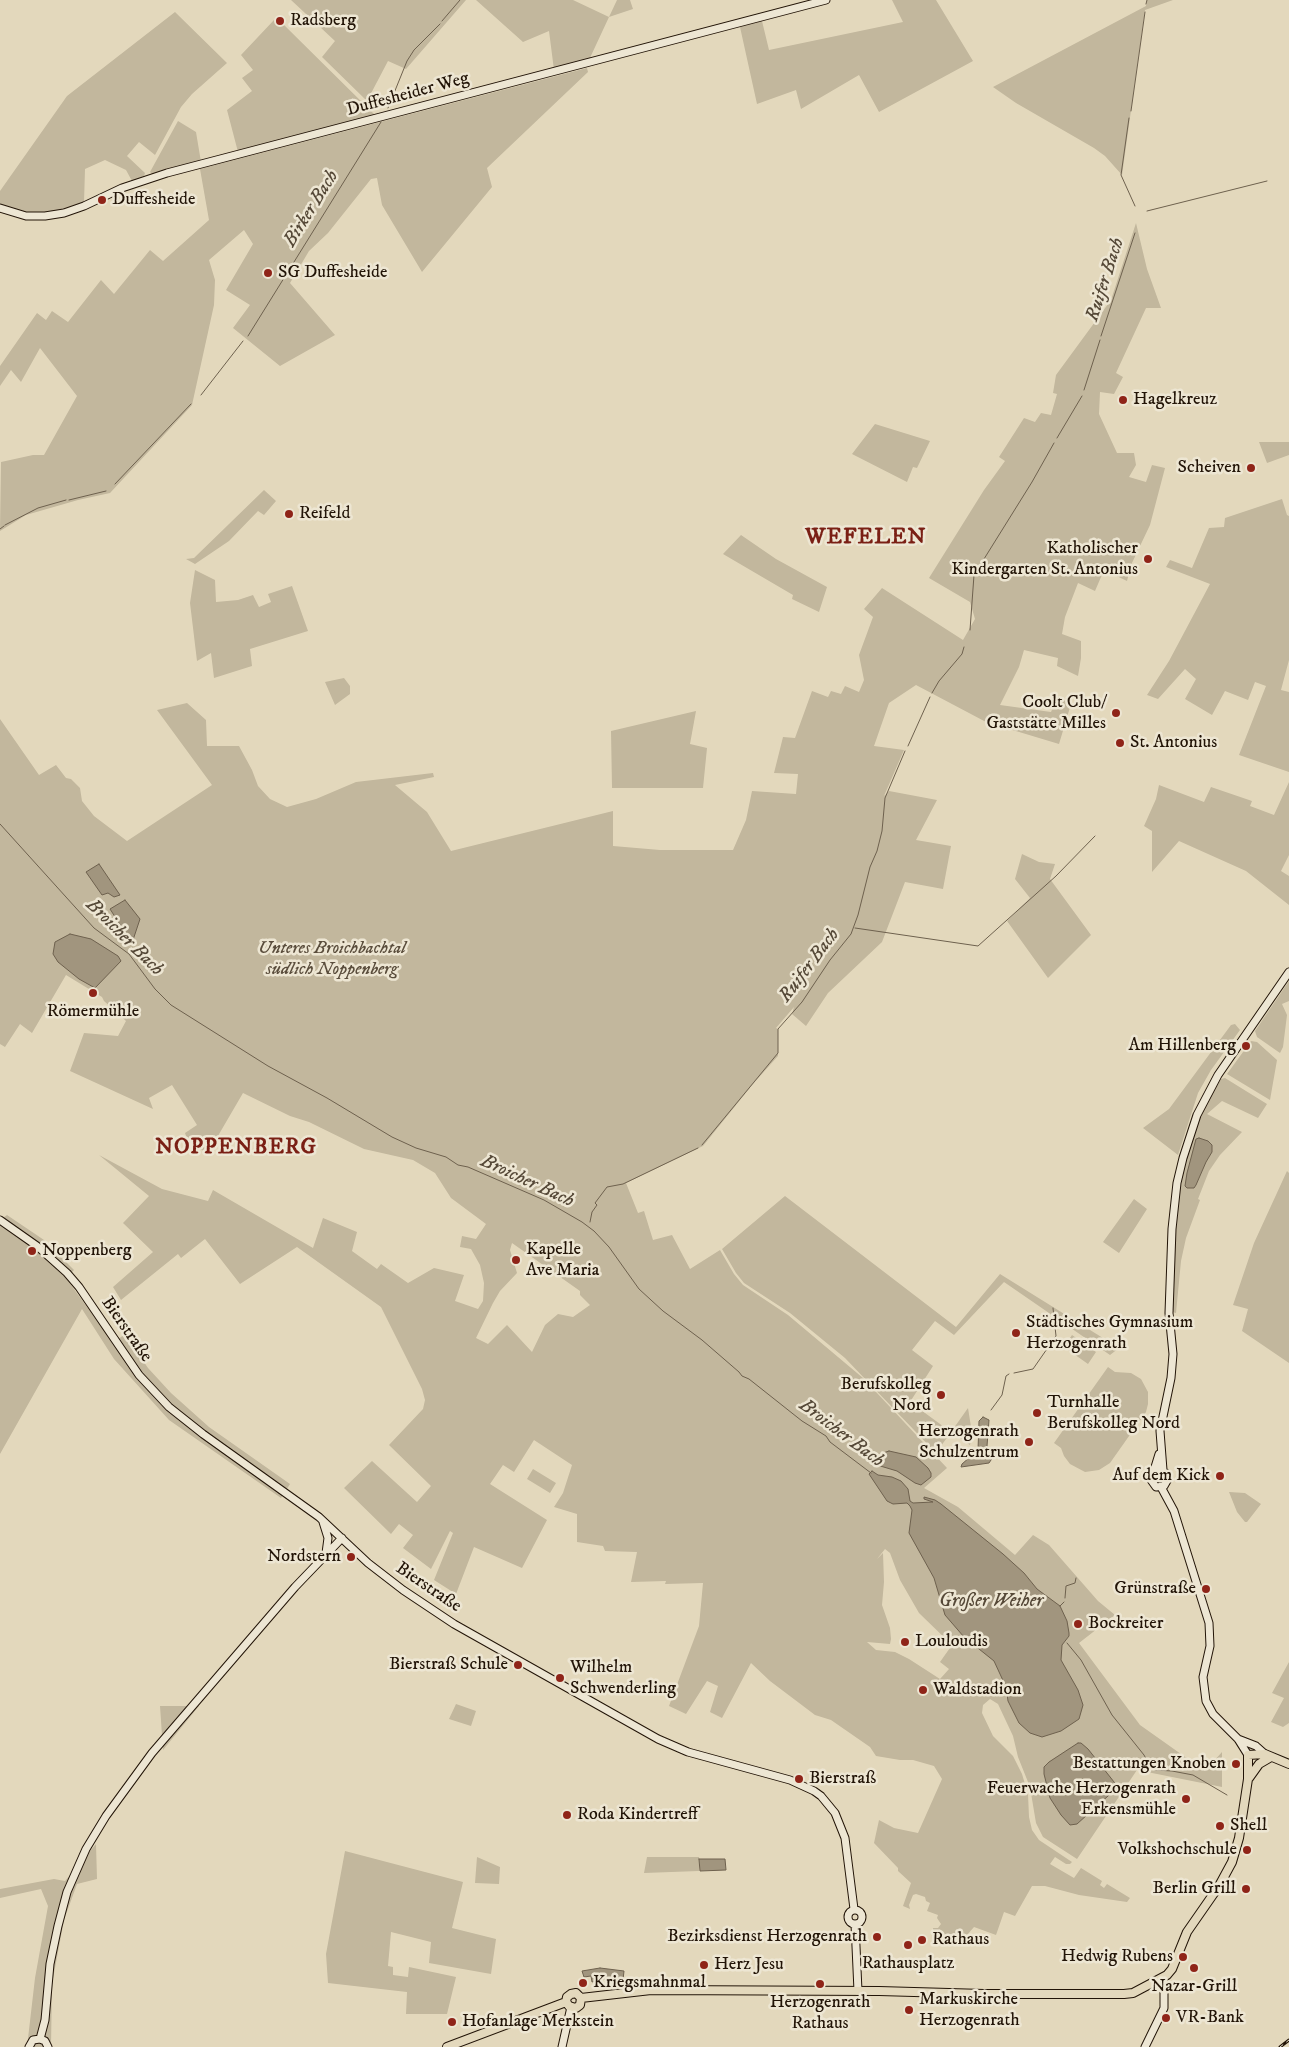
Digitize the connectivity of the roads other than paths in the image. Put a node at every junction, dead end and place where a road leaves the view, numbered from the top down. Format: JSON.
{"nodes":[{"id":1,"x":826,"y":0,"type":"edge"},
{"id":2,"x":0,"y":208,"type":"edge"},
{"id":3,"x":1289,"y":972,"type":"edge"},
{"id":4,"x":0,"y":1220,"type":"edge"},
{"id":5,"x":1160,"y":1446,"type":"junction"},
{"id":6,"x":1163,"y":1470,"type":"junction"},
{"id":7,"x":1155,"y":1471,"type":"junction"},
{"id":8,"x":1164,"y":1486,"type":"junction"},
{"id":9,"x":321,"y":1519,"type":"junction"},
{"id":10,"x":342,"y":1538,"type":"junction"},
{"id":11,"x":326,"y":1554,"type":"junction"},
{"id":12,"x":1238,"y":1739,"type":"junction"},
{"id":13,"x":1248,"y":1755,"type":"junction"},
{"id":14,"x":1268,"y":1756,"type":"junction"},
{"id":15,"x":1289,"y":1764,"type":"edge"},
{"id":16,"x":1248,"y":1779,"type":"junction"},
{"id":17,"x":854,"y":1909,"type":"junction"},
{"id":18,"x":855,"y":1924,"type":"junction"},
{"id":19,"x":1160,"y":1979,"type":"junction"},
{"id":20,"x":858,"y":1991,"type":"junction"},
{"id":21,"x":581,"y":1998,"type":"junction"},
{"id":22,"x":569,"y":2005,"type":"junction"},
{"id":23,"x":40,"y":2039,"type":"junction"},
{"id":24,"x":29,"y":2047,"type":"edge"},
{"id":25,"x":48,"y":2047,"type":"edge"},
{"id":26,"x":447,"y":2047,"type":"edge"},
{"id":27,"x":562,"y":2047,"type":"edge"},
{"id":28,"x":1144,"y":2047,"type":"edge"}],
"edges":[{"from":1,"to":2,"type":"main road","name":"Duffesheider Weg"},
{"from":3,"to":5,"type":"main road"},
{"from":4,"to":9,"type":"main road","name":"Bierstraße"},
{"from":5,"to":6,"type":"main road"},
{"from":5,"to":7,"type":"main road"},
{"from":6,"to":7,"type":"main road"},
{"from":6,"to":8,"type":"main road"},
{"from":7,"to":8,"type":"main road"},
{"from":8,"to":12,"type":"main road"},
{"from":9,"to":10,"type":"main road","name":"Bierstraße"},
{"from":9,"to":11,"type":"main road"},
{"from":10,"to":11,"type":"main road"},
{"from":10,"to":17,"type":"main road","name":"Bierstraße"},
{"from":11,"to":23,"type":"main road"},
{"from":12,"to":13,"type":"main road"},
{"from":12,"to":14,"type":"main road"},
{"from":13,"to":14,"type":"main road"},
{"from":13,"to":16,"type":"main road"},
{"from":14,"to":15,"type":"main road"},
{"from":14,"to":16,"type":"main road"},
{"from":16,"to":19,"type":"main road"},
{"from":17,"to":18,"type":"main road"},
{"from":17,"to":18,"type":"main road"},
{"from":18,"to":20,"type":"main road"},
{"from":19,"to":20,"type":"main road"},
{"from":19,"to":28,"type":"main road"},
{"from":20,"to":21,"type":"main road"},
{"from":21,"to":22,"type":"main road"},
{"from":21,"to":22,"type":"main road"},
{"from":22,"to":26,"type":"main road"},
{"from":22,"to":27,"type":"main road"},
{"from":23,"to":24,"type":"main road"},
{"from":23,"to":25,"type":"main road"}]}
